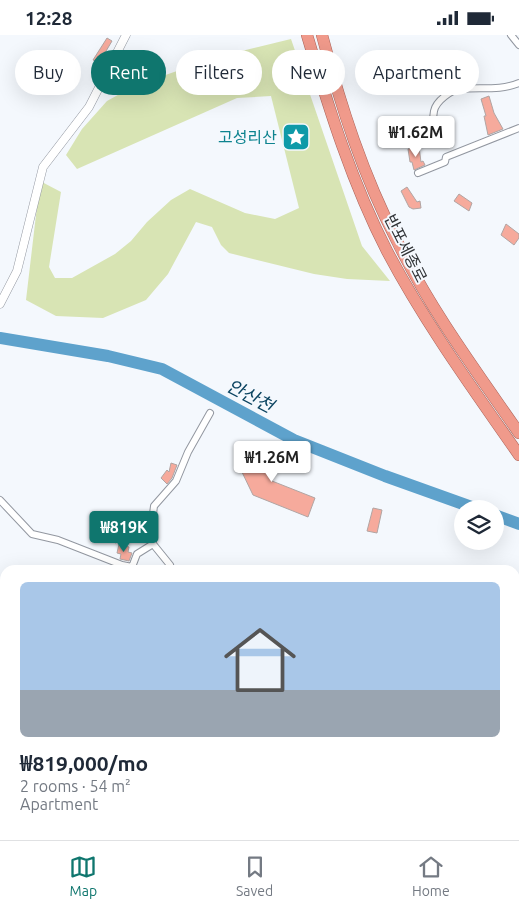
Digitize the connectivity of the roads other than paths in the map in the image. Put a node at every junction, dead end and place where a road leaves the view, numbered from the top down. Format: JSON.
{"nodes":[{"id":1,"x":126,"y":35,"type":"edge"},
{"id":2,"x":308,"y":35,"type":"edge"},
{"id":3,"x":322,"y":35,"type":"edge"},
{"id":4,"x":511,"y":35,"type":"edge"},
{"id":5,"x":519,"y":45,"type":"edge"},
{"id":6,"x":519,"y":83,"type":"edge"},
{"id":7,"x":519,"y":128,"type":"edge"},
{"id":8,"x":415,"y":138,"type":"dead end"},
{"id":9,"x":418,"y":173,"type":"dead end"},
{"id":10,"x":0,"y":304,"type":"edge"},
{"id":11,"x":210,"y":413,"type":"dead end"},
{"id":12,"x":519,"y":433,"type":"edge"},
{"id":13,"x":519,"y":455,"type":"edge"},
{"id":14,"x":0,"y":500,"type":"edge"},
{"id":15,"x":153,"y":544,"type":"junction"},
{"id":16,"x":122,"y":565,"type":"edge"},
{"id":17,"x":133,"y":565,"type":"edge"},
{"id":18,"x":170,"y":565,"type":"dead end"}],
"edges":[{"from":1,"to":10,"type":"street"},
{"from":2,"to":13,"type":"highway","name":"반포세종로"},
{"from":3,"to":12,"type":"highway","name":"반포세종로"},
{"from":4,"to":5,"type":"street"},
{"from":6,"to":8,"type":"street"},
{"from":7,"to":9,"type":"street"},
{"from":11,"to":15,"type":"street"},
{"from":14,"to":16,"type":"street"},
{"from":15,"to":17,"type":"street"},
{"from":15,"to":18,"type":"street"}]}
